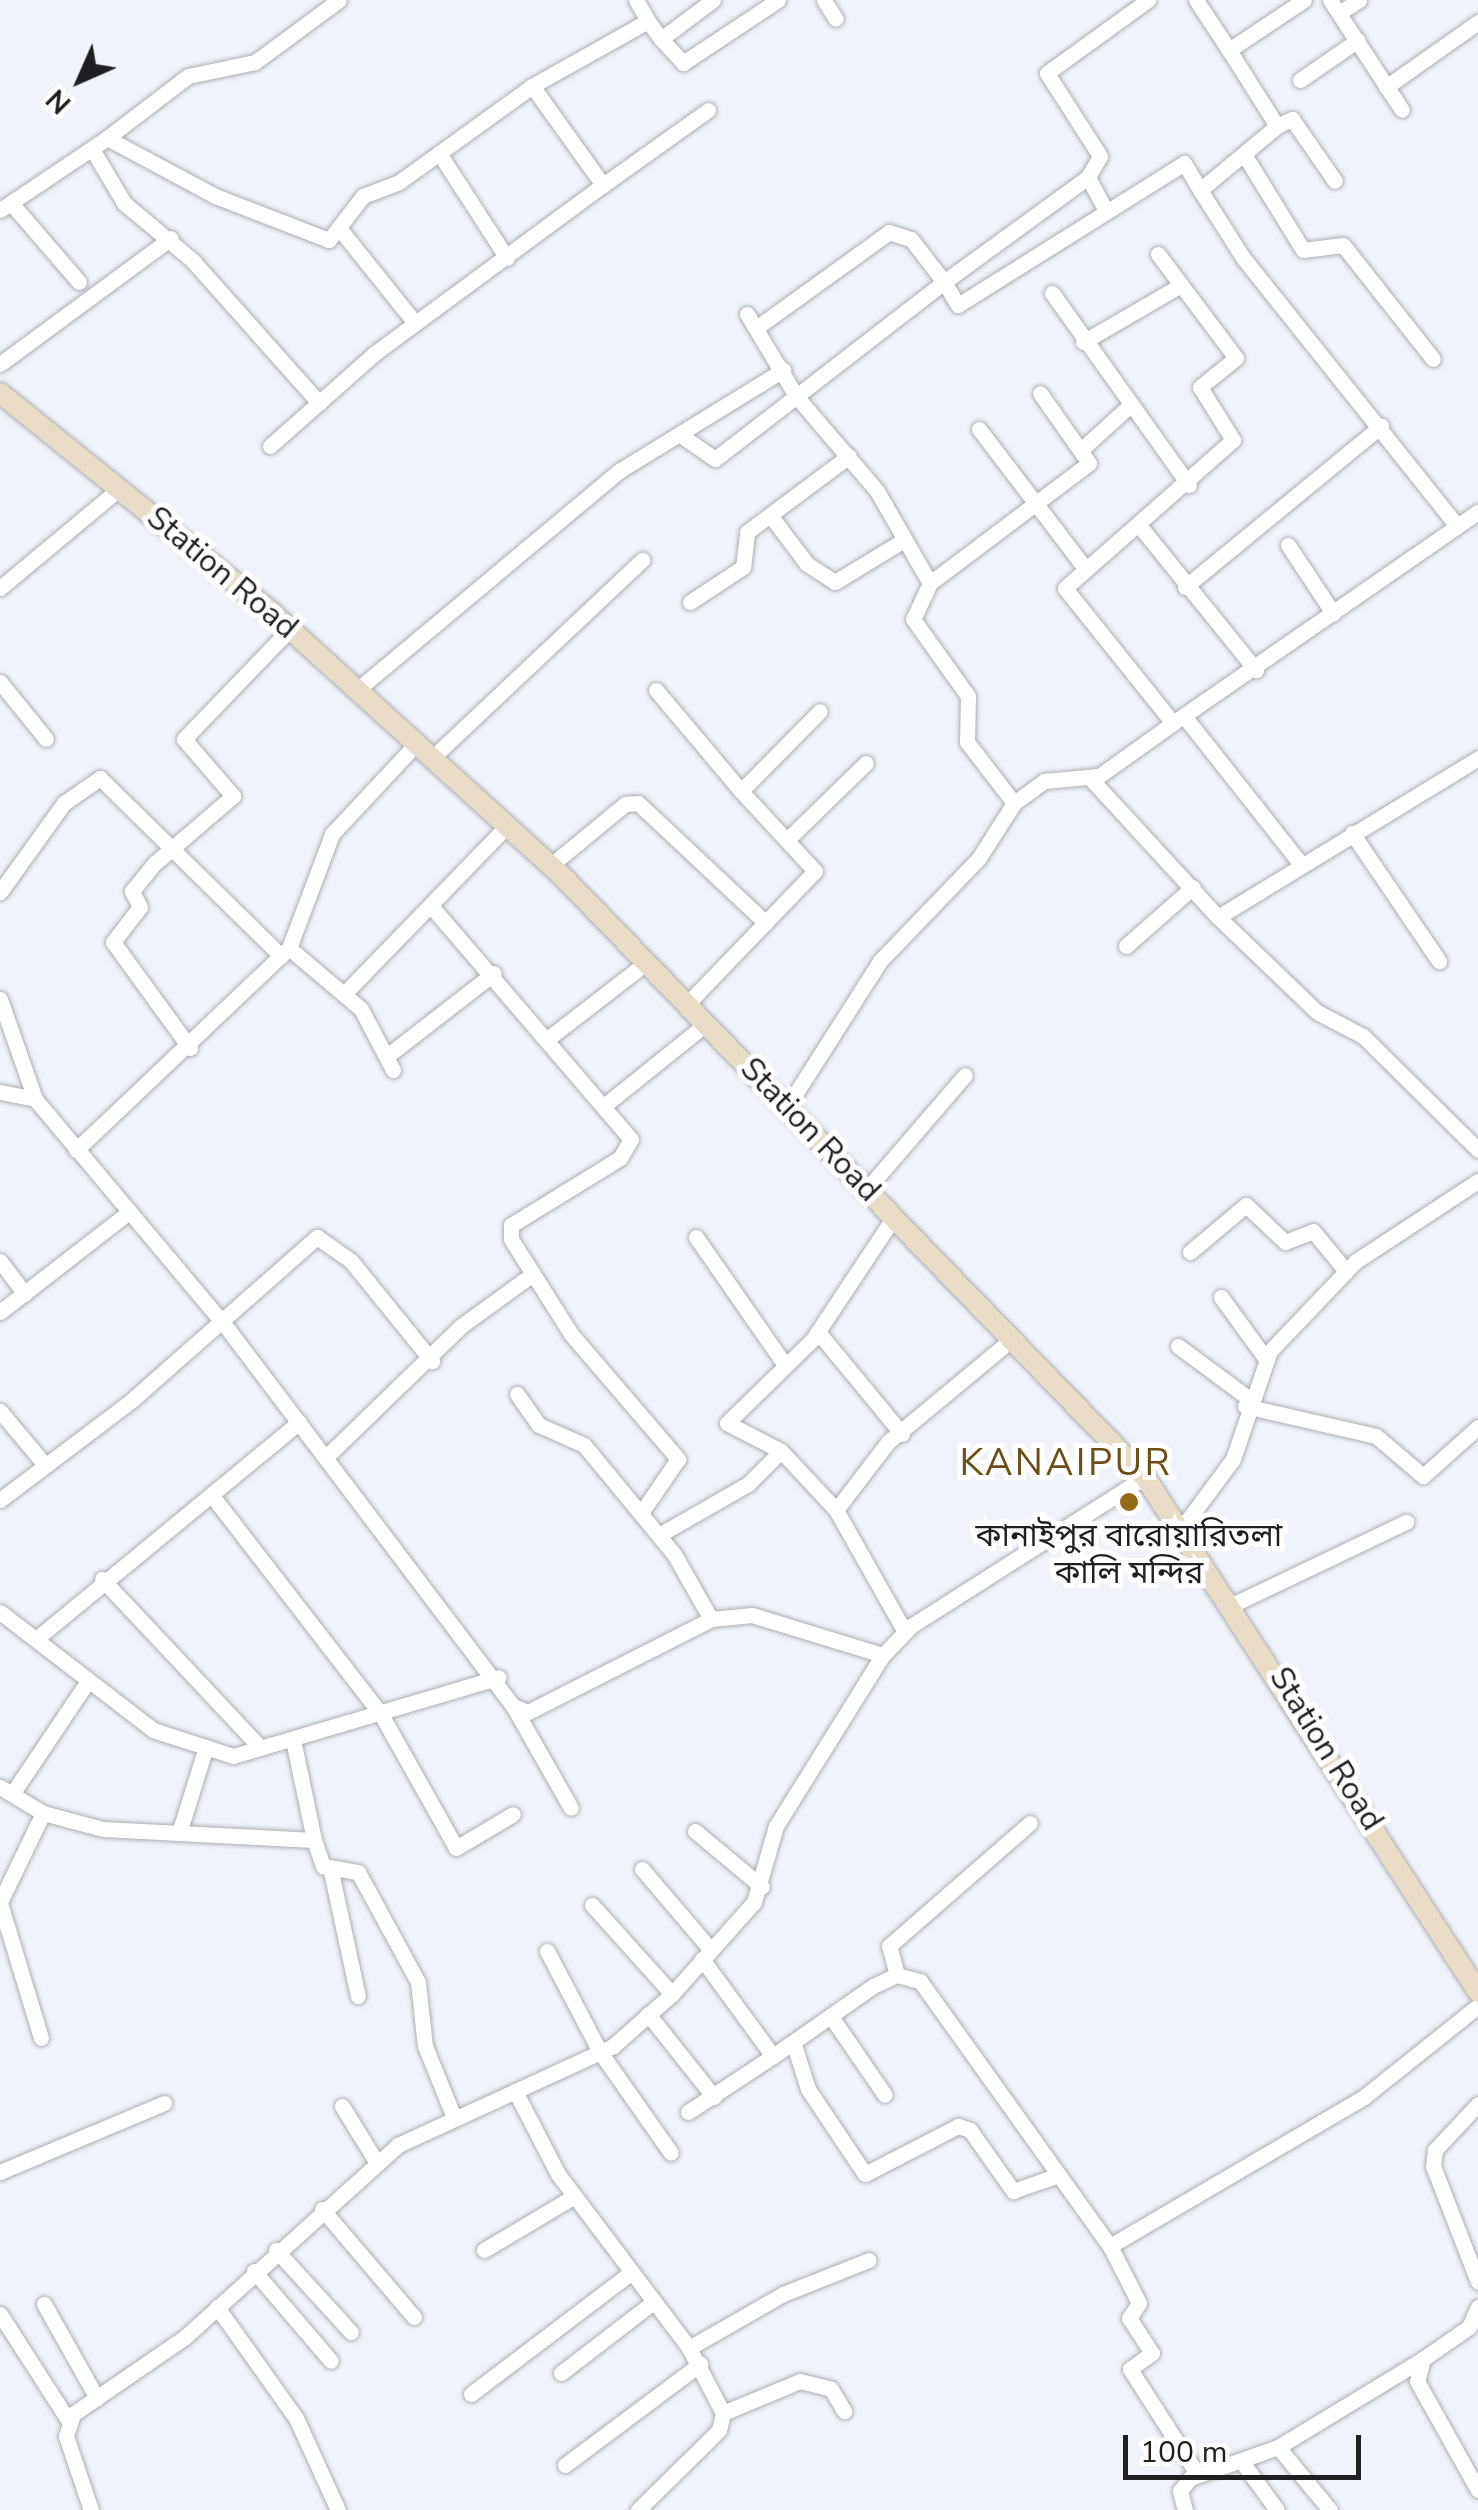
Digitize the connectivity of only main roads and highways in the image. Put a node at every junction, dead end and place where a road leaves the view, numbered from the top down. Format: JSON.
{"nodes":[{"id":1,"x":0,"y":392,"type":"edge"},
{"id":2,"x":1478,"y":1992,"type":"edge"}],
"edges":[{"from":1,"to":2,"type":"main road","name":"Station Road"}]}
